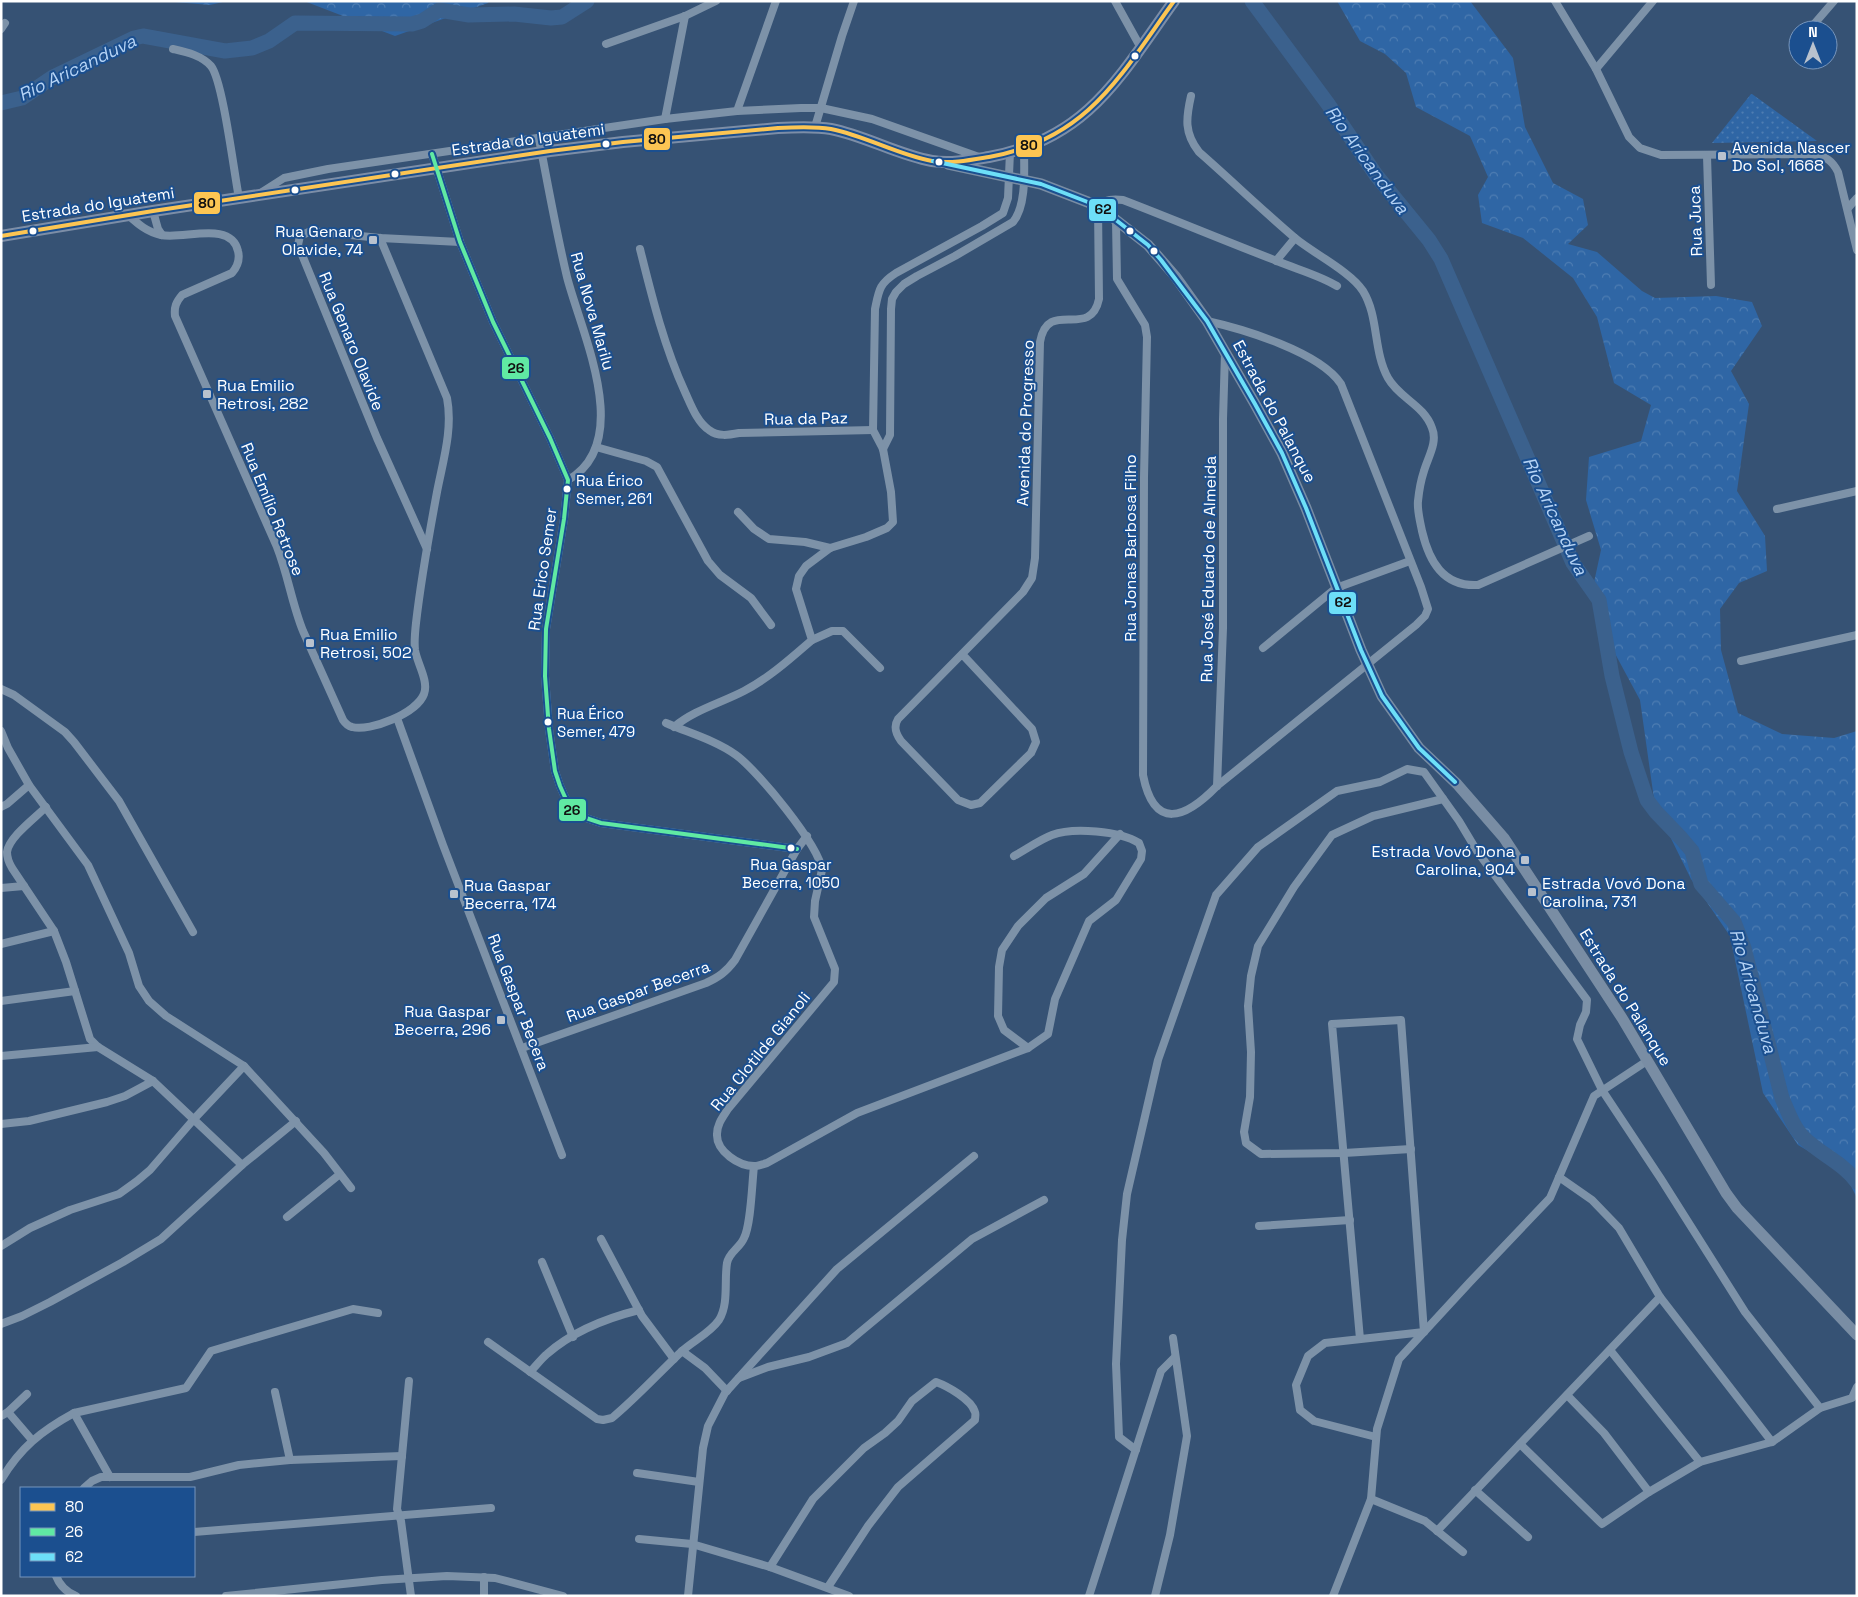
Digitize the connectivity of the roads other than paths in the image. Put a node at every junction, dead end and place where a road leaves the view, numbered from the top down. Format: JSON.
{"nodes":[{"id":1,"x":716,"y":1,"type":"edge"},
{"id":2,"x":776,"y":1,"type":"edge"},
{"id":3,"x":854,"y":1,"type":"edge"},
{"id":4,"x":1115,"y":1,"type":"edge"},
{"id":5,"x":1174,"y":1,"type":"edge"},
{"id":6,"x":1554,"y":1,"type":"edge"},
{"id":7,"x":1653,"y":1,"type":"edge"},
{"id":8,"x":1834,"y":1,"type":"edge"},
{"id":9,"x":685,"y":16,"type":"junction"},
{"id":10,"x":1818,"y":20,"type":"edge"},
{"id":11,"x":606,"y":44,"type":"dead end"},
{"id":12,"x":1140,"y":48,"type":"junction"},
{"id":13,"x":173,"y":49,"type":"dead end"},
{"id":14,"x":1596,"y":69,"type":"junction"},
{"id":15,"x":1191,"y":96,"type":"dead end"},
{"id":16,"x":821,"y":108,"type":"junction"},
{"id":17,"x":736,"y":111,"type":"junction"},
{"id":18,"x":664,"y":119,"type":"junction"},
{"id":19,"x":815,"y":127,"type":"junction"},
{"id":20,"x":539,"y":139,"type":"junction"},
{"id":21,"x":1024,"y":147,"type":"junction"},
{"id":22,"x":1010,"y":152,"type":"junction"},
{"id":23,"x":542,"y":153,"type":"junction"},
{"id":24,"x":432,"y":154,"type":"junction"},
{"id":25,"x":1707,"y":156,"type":"junction"},
{"id":26,"x":981,"y":158,"type":"junction"},
{"id":27,"x":933,"y":161,"type":"junction"},
{"id":28,"x":437,"y":169,"type":"junction"},
{"id":29,"x":1010,"y":179,"type":"junction"},
{"id":30,"x":1024,"y":180,"type":"junction"},
{"id":31,"x":259,"y":195,"type":"junction"},
{"id":32,"x":239,"y":198,"type":"junction"},
{"id":33,"x":1857,"y":198,"type":"edge"},
{"id":34,"x":1098,"y":206,"type":"junction"},
{"id":35,"x":1848,"y":208,"type":"junction"},
{"id":36,"x":153,"y":211,"type":"junction"},
{"id":37,"x":128,"y":215,"type":"junction"},
{"id":38,"x":1116,"y":221,"type":"junction"},
{"id":39,"x":1,"y":236,"type":"edge"},
{"id":40,"x":162,"y":236,"type":"junction"},
{"id":41,"x":380,"y":238,"type":"junction"},
{"id":42,"x":1295,"y":238,"type":"junction"},
{"id":43,"x":460,"y":242,"type":"junction"},
{"id":44,"x":640,"y":248,"type":"dead end"},
{"id":45,"x":1857,"y":250,"type":"edge"},
{"id":46,"x":1276,"y":261,"type":"junction"},
{"id":47,"x":1711,"y":285,"type":"dead end"},
{"id":48,"x":1337,"y":286,"type":"dead end"},
{"id":49,"x":1207,"y":321,"type":"junction"},
{"id":50,"x":1225,"y":351,"type":"junction"},
{"id":51,"x":873,"y":430,"type":"junction"},
{"id":52,"x":596,"y":447,"type":"junction"},
{"id":53,"x":883,"y":449,"type":"junction"},
{"id":54,"x":568,"y":480,"type":"junction"},
{"id":55,"x":1857,"y":491,"type":"edge"},
{"id":56,"x":1777,"y":509,"type":"dead end"},
{"id":57,"x":738,"y":512,"type":"dead end"},
{"id":58,"x":1590,"y":536,"type":"dead end"},
{"id":59,"x":830,"y":548,"type":"junction"},
{"id":60,"x":427,"y":549,"type":"junction"},
{"id":61,"x":1410,"y":560,"type":"junction"},
{"id":62,"x":1336,"y":588,"type":"junction"},
{"id":63,"x":771,"y":624,"type":"dead end"},
{"id":64,"x":1857,"y":634,"type":"edge"},
{"id":65,"x":812,"y":640,"type":"junction"},
{"id":66,"x":1263,"y":648,"type":"dead end"},
{"id":67,"x":962,"y":654,"type":"junction"},
{"id":68,"x":1741,"y":661,"type":"dead end"},
{"id":69,"x":1367,"y":666,"type":"junction"},
{"id":70,"x":880,"y":668,"type":"dead end"},
{"id":71,"x":1,"y":689,"type":"edge"},
{"id":72,"x":397,"y":718,"type":"junction"},
{"id":73,"x":666,"y":723,"type":"dead end"},
{"id":74,"x":674,"y":726,"type":"junction"},
{"id":75,"x":1,"y":731,"type":"edge"},
{"id":76,"x":29,"y":785,"type":"junction"},
{"id":77,"x":1217,"y":786,"type":"junction"},
{"id":78,"x":1443,"y":799,"type":"junction"},
{"id":79,"x":1,"y":806,"type":"edge"},
{"id":80,"x":46,"y":807,"type":"junction"},
{"id":81,"x":1120,"y":834,"type":"junction"},
{"id":82,"x":806,"y":836,"type":"junction"},
{"id":83,"x":797,"y":849,"type":"junction"},
{"id":84,"x":1014,"y":856,"type":"dead end"},
{"id":85,"x":24,"y":886,"type":"junction"},
{"id":86,"x":1,"y":888,"type":"edge"},
{"id":87,"x":54,"y":931,"type":"junction"},
{"id":88,"x":194,"y":932,"type":"dead end"},
{"id":89,"x":1,"y":944,"type":"edge"},
{"id":90,"x":75,"y":991,"type":"junction"},
{"id":91,"x":1,"y":1001,"type":"edge"},
{"id":92,"x":98,"y":1047,"type":"junction"},
{"id":93,"x":522,"y":1048,"type":"junction"},
{"id":94,"x":1028,"y":1048,"type":"junction"},
{"id":95,"x":1,"y":1056,"type":"edge"},
{"id":96,"x":1647,"y":1061,"type":"junction"},
{"id":97,"x":244,"y":1066,"type":"junction"},
{"id":98,"x":153,"y":1082,"type":"junction"},
{"id":99,"x":1602,"y":1090,"type":"junction"},
{"id":100,"x":194,"y":1119,"type":"junction"},
{"id":101,"x":296,"y":1121,"type":"junction"},
{"id":102,"x":1,"y":1124,"type":"edge"},
{"id":103,"x":1411,"y":1149,"type":"junction"},
{"id":104,"x":1344,"y":1153,"type":"junction"},
{"id":105,"x":562,"y":1155,"type":"dead end"},
{"id":106,"x":974,"y":1156,"type":"dead end"},
{"id":107,"x":242,"y":1165,"type":"junction"},
{"id":108,"x":754,"y":1166,"type":"junction"},
{"id":109,"x":340,"y":1174,"type":"junction"},
{"id":110,"x":1559,"y":1177,"type":"junction"},
{"id":111,"x":351,"y":1188,"type":"dead end"},
{"id":112,"x":1044,"y":1200,"type":"dead end"},
{"id":113,"x":287,"y":1217,"type":"dead end"},
{"id":114,"x":1350,"y":1220,"type":"junction"},
{"id":115,"x":1259,"y":1226,"type":"dead end"},
{"id":116,"x":601,"y":1239,"type":"dead end"},
{"id":117,"x":1,"y":1246,"type":"edge"},
{"id":118,"x":542,"y":1262,"type":"dead end"},
{"id":119,"x":1660,"y":1297,"type":"junction"},
{"id":120,"x":639,"y":1310,"type":"junction"},
{"id":121,"x":378,"y":1313,"type":"dead end"},
{"id":122,"x":1,"y":1324,"type":"edge"},
{"id":123,"x":1424,"y":1332,"type":"junction"},
{"id":124,"x":1857,"y":1335,"type":"edge"},
{"id":125,"x":573,"y":1337,"type":"junction"},
{"id":126,"x":1172,"y":1338,"type":"dead end"},
{"id":127,"x":1360,"y":1339,"type":"junction"},
{"id":128,"x":488,"y":1342,"type":"dead end"},
{"id":129,"x":1610,"y":1350,"type":"junction"},
{"id":130,"x":682,"y":1352,"type":"junction"},
{"id":131,"x":1175,"y":1357,"type":"junction"},
{"id":132,"x":674,"y":1359,"type":"junction"},
{"id":133,"x":530,"y":1372,"type":"junction"},
{"id":134,"x":737,"y":1378,"type":"junction"},
{"id":135,"x":409,"y":1381,"type":"dead end"},
{"id":136,"x":1857,"y":1387,"type":"edge"},
{"id":137,"x":726,"y":1391,"type":"junction"},
{"id":138,"x":275,"y":1392,"type":"dead end"},
{"id":139,"x":27,"y":1394,"type":"dead end"},
{"id":140,"x":1566,"y":1395,"type":"junction"},
{"id":141,"x":1820,"y":1408,"type":"junction"},
{"id":142,"x":74,"y":1413,"type":"junction"},
{"id":143,"x":5,"y":1414,"type":"edge"},
{"id":144,"x":1376,"y":1437,"type":"junction"},
{"id":145,"x":32,"y":1440,"type":"junction"},
{"id":146,"x":1772,"y":1442,"type":"junction"},
{"id":147,"x":1520,"y":1444,"type":"junction"},
{"id":148,"x":1136,"y":1450,"type":"junction"},
{"id":149,"x":402,"y":1456,"type":"junction"},
{"id":150,"x":290,"y":1460,"type":"junction"},
{"id":151,"x":1700,"y":1462,"type":"junction"},
{"id":152,"x":637,"y":1473,"type":"dead end"},
{"id":153,"x":110,"y":1476,"type":"junction"},
{"id":154,"x":1,"y":1480,"type":"edge"},
{"id":155,"x":699,"y":1482,"type":"junction"},
{"id":156,"x":85,"y":1487,"type":"edge"},
{"id":157,"x":1475,"y":1490,"type":"junction"},
{"id":158,"x":1650,"y":1492,"type":"junction"},
{"id":159,"x":1371,"y":1500,"type":"junction"},
{"id":160,"x":491,"y":1508,"type":"dead end"},
{"id":161,"x":399,"y":1515,"type":"junction"},
{"id":162,"x":1437,"y":1531,"type":"junction"},
{"id":163,"x":195,"y":1532,"type":"edge"},
{"id":164,"x":1528,"y":1537,"type":"dead end"},
{"id":165,"x":639,"y":1539,"type":"dead end"},
{"id":166,"x":692,"y":1544,"type":"junction"},
{"id":167,"x":1463,"y":1552,"type":"dead end"},
{"id":168,"x":770,"y":1568,"type":"junction"},
{"id":169,"x":56,"y":1577,"type":"edge"},
{"id":170,"x":484,"y":1577,"type":"junction"},
{"id":171,"x":409,"y":1578,"type":"junction"},
{"id":172,"x":828,"y":1587,"type":"junction"},
{"id":173,"x":290,"y":1593,"type":"edge"},
{"id":174,"x":549,"y":1594,"type":"edge"},
{"id":175,"x":76,"y":1596,"type":"edge"},
{"id":176,"x":226,"y":1596,"type":"edge"},
{"id":177,"x":233,"y":1596,"type":"edge"},
{"id":178,"x":411,"y":1596,"type":"edge"},
{"id":179,"x":484,"y":1596,"type":"edge"},
{"id":180,"x":563,"y":1596,"type":"edge"},
{"id":181,"x":688,"y":1596,"type":"edge"},
{"id":182,"x":849,"y":1596,"type":"edge"},
{"id":183,"x":1090,"y":1596,"type":"edge"},
{"id":184,"x":1155,"y":1596,"type":"edge"},
{"id":185,"x":1333,"y":1596,"type":"edge"}],
"edges":[{"from":1,"to":9,"type":"street"},
{"from":2,"to":17,"type":"street"},
{"from":3,"to":16,"type":"street"},
{"from":4,"to":12,"type":"street"},
{"from":5,"to":12,"type":"main road","name":"Estrada do Iguatemi"},
{"from":6,"to":14,"type":"street"},
{"from":7,"to":14,"type":"street"},
{"from":8,"to":10,"type":"street"},
{"from":9,"to":11,"type":"street"},
{"from":9,"to":18,"type":"street"},
{"from":12,"to":21,"type":"main road","name":"Estrada do Iguatemi"},
{"from":13,"to":32,"type":"street"},
{"from":14,"to":25,"type":"street"},
{"from":15,"to":42,"type":"street"},
{"from":16,"to":17,"type":"street"},
{"from":16,"to":19,"type":"street"},
{"from":16,"to":26,"type":"street"},
{"from":17,"to":18,"type":"street"},
{"from":18,"to":20,"type":"street"},
{"from":19,"to":23,"type":"main road","name":"Estrada do Iguatemi"},
{"from":19,"to":27,"type":"main road","name":"Estrada do Iguatemi"},
{"from":20,"to":23,"type":"street","name":"Rua Nova Marilu"},
{"from":20,"to":24,"type":"street"},
{"from":21,"to":22,"type":"main road","name":"Estrada do Iguatemi"},
{"from":21,"to":30,"type":"street"},
{"from":22,"to":26,"type":"main road","name":"Estrada do Iguatemi"},
{"from":22,"to":29,"type":"street"},
{"from":23,"to":28,"type":"main road","name":"Estrada do Iguatemi"},
{"from":23,"to":52,"type":"street","name":"Rua Nova Marilu"},
{"from":24,"to":28,"type":"street","name":"Rua Erico Semer"},
{"from":24,"to":31,"type":"street"},
{"from":25,"to":35,"type":"street"},
{"from":25,"to":47,"type":"street","name":"Rua Juca"},
{"from":26,"to":27,"type":"main road","name":"Estrada do Iguatemi"},
{"from":27,"to":29,"type":"street","name":"Estrada do Palanque"},
{"from":28,"to":31,"type":"main road","name":"Estrada do Iguatemi"},
{"from":28,"to":43,"type":"street","name":"Rua Erico Semer"},
{"from":29,"to":30,"type":"street","name":"Estrada do Palanque"},
{"from":29,"to":51,"type":"street"},
{"from":30,"to":34,"type":"street","name":"Estrada do Palanque"},
{"from":30,"to":53,"type":"street"},
{"from":31,"to":32,"type":"main road","name":"Estrada do Iguatemi"},
{"from":32,"to":36,"type":"main road","name":"Estrada do Iguatemi"},
{"from":33,"to":35,"type":"street"},
{"from":34,"to":38,"type":"street","name":"Estrada do Palanque"},
{"from":34,"to":46,"type":"street"},
{"from":34,"to":67,"type":"street","name":"Avenida do Progresso"},
{"from":35,"to":45,"type":"street"},
{"from":36,"to":37,"type":"main road","name":"Estrada do Iguatemi"},
{"from":36,"to":40,"type":"street"},
{"from":37,"to":39,"type":"main road","name":"Estrada do Iguatemi"},
{"from":37,"to":40,"type":"street","name":"Rua Emílio Retrose"},
{"from":38,"to":49,"type":"street","name":"Estrada do Palanque"},
{"from":38,"to":77,"type":"street","name":"Rua Jonas Barbosa Filho"},
{"from":40,"to":72,"type":"street","name":"Rua Emílio Retrose"},
{"from":41,"to":43,"type":"street","name":"Rua Genaro Olavide"},
{"from":41,"to":60,"type":"street","name":"Rua Emílio Retrose"},
{"from":41,"to":60,"type":"street","name":"Rua Genaro Olavide"},
{"from":42,"to":46,"type":"street"},
{"from":42,"to":58,"type":"street"},
{"from":43,"to":54,"type":"street","name":"Rua Erico Semer"},
{"from":44,"to":51,"type":"street","name":"Rua da Paz"},
{"from":46,"to":48,"type":"street"},
{"from":49,"to":50,"type":"street","name":"Estrada do Palanque"},
{"from":49,"to":61,"type":"street"},
{"from":50,"to":62,"type":"street","name":"Estrada do Palanque"},
{"from":50,"to":77,"type":"street","name":"Rua José Eduardo de Almeida"},
{"from":51,"to":53,"type":"street"},
{"from":52,"to":54,"type":"street","name":"Rua Nova Marilu"},
{"from":52,"to":63,"type":"street"},
{"from":53,"to":59,"type":"street"},
{"from":54,"to":83,"type":"street","name":"Rua Erico Semer"},
{"from":55,"to":56,"type":"street"},
{"from":57,"to":59,"type":"street"},
{"from":59,"to":65,"type":"street"},
{"from":60,"to":72,"type":"street","name":"Rua Emílio Retrose"},
{"from":61,"to":62,"type":"street"},
{"from":61,"to":69,"type":"street","name":"Rua Jonas Barbosa Filho"},
{"from":62,"to":66,"type":"street"},
{"from":62,"to":69,"type":"street","name":"Estrada do Palanque"},
{"from":64,"to":68,"type":"street"},
{"from":65,"to":70,"type":"street"},
{"from":65,"to":74,"type":"street"},
{"from":67,"to":67,"type":"street","name":"Avenida do Progresso"},
{"from":69,"to":77,"type":"street","name":"Rua Jonas Barbosa Filho"},
{"from":69,"to":96,"type":"street","name":"Estrada do Palanque"},
{"from":71,"to":88,"type":"street"},
{"from":72,"to":93,"type":"street","name":"Rua Gaspar Becera"},
{"from":73,"to":74,"type":"street"},
{"from":74,"to":82,"type":"street"},
{"from":75,"to":76,"type":"street"},
{"from":76,"to":79,"type":"street"},
{"from":76,"to":80,"type":"street"},
{"from":78,"to":99,"type":"street"},
{"from":78,"to":104,"type":"street"},
{"from":78,"to":148,"type":"street"},
{"from":80,"to":85,"type":"street"},
{"from":80,"to":97,"type":"street"},
{"from":81,"to":84,"type":"street"},
{"from":81,"to":94,"type":"street"},
{"from":81,"to":94,"type":"street"},
{"from":82,"to":83,"type":"street","name":"Rua Gaspar Becerra"},
{"from":82,"to":108,"type":"street","name":"Rua Clotilde Gianoli"},
{"from":83,"to":93,"type":"street","name":"Rua Gaspar Becerra"},
{"from":85,"to":86,"type":"street"},
{"from":85,"to":87,"type":"street"},
{"from":87,"to":89,"type":"street"},
{"from":87,"to":90,"type":"street"},
{"from":90,"to":91,"type":"street"},
{"from":90,"to":92,"type":"street"},
{"from":92,"to":95,"type":"street"},
{"from":92,"to":98,"type":"street"},
{"from":93,"to":105,"type":"street","name":"Rua Gaspar Becera"},
{"from":94,"to":108,"type":"street"},
{"from":96,"to":99,"type":"street"},
{"from":96,"to":124,"type":"street","name":"Estrada do Palanque"},
{"from":97,"to":100,"type":"street"},
{"from":97,"to":101,"type":"street"},
{"from":98,"to":100,"type":"street"},
{"from":98,"to":102,"type":"street"},
{"from":99,"to":110,"type":"street"},
{"from":99,"to":141,"type":"street"},
{"from":100,"to":107,"type":"street"},
{"from":100,"to":117,"type":"street"},
{"from":101,"to":107,"type":"street"},
{"from":101,"to":109,"type":"street"},
{"from":103,"to":104,"type":"street"},
{"from":103,"to":104,"type":"street"},
{"from":103,"to":123,"type":"street"},
{"from":104,"to":114,"type":"street"},
{"from":106,"to":134,"type":"street"},
{"from":107,"to":122,"type":"street"},
{"from":108,"to":130,"type":"street"},
{"from":109,"to":111,"type":"street"},
{"from":109,"to":113,"type":"street"},
{"from":110,"to":119,"type":"street"},
{"from":110,"to":123,"type":"street"},
{"from":112,"to":134,"type":"street"},
{"from":114,"to":115,"type":"street"},
{"from":114,"to":127,"type":"street"},
{"from":116,"to":120,"type":"street"},
{"from":118,"to":125,"type":"street"},
{"from":119,"to":129,"type":"street"},
{"from":119,"to":146,"type":"street"},
{"from":120,"to":125,"type":"street"},
{"from":120,"to":132,"type":"street"},
{"from":121,"to":142,"type":"street"},
{"from":123,"to":127,"type":"street"},
{"from":123,"to":144,"type":"street"},
{"from":125,"to":133,"type":"street"},
{"from":126,"to":131,"type":"street"},
{"from":127,"to":144,"type":"street"},
{"from":128,"to":133,"type":"street"},
{"from":129,"to":140,"type":"street"},
{"from":129,"to":151,"type":"street"},
{"from":130,"to":132,"type":"street"},
{"from":130,"to":137,"type":"street"},
{"from":131,"to":148,"type":"street"},
{"from":131,"to":184,"type":"street"},
{"from":132,"to":133,"type":"street"},
{"from":134,"to":137,"type":"street"},
{"from":135,"to":149,"type":"street"},
{"from":136,"to":141,"type":"street"},
{"from":137,"to":155,"type":"street"},
{"from":138,"to":150,"type":"street"},
{"from":139,"to":143,"type":"street"},
{"from":140,"to":147,"type":"street"},
{"from":140,"to":158,"type":"street"},
{"from":141,"to":146,"type":"street"},
{"from":142,"to":145,"type":"street"},
{"from":142,"to":153,"type":"street"},
{"from":143,"to":145,"type":"street"},
{"from":144,"to":159,"type":"street"},
{"from":145,"to":154,"type":"street"},
{"from":146,"to":151,"type":"street"},
{"from":147,"to":157,"type":"street"},
{"from":147,"to":158,"type":"street"},
{"from":148,"to":183,"type":"street"},
{"from":149,"to":150,"type":"street"},
{"from":149,"to":161,"type":"street"},
{"from":150,"to":153,"type":"street"},
{"from":151,"to":158,"type":"street"},
{"from":152,"to":155,"type":"street"},
{"from":153,"to":156,"type":"street"},
{"from":155,"to":166,"type":"street"},
{"from":157,"to":162,"type":"street"},
{"from":157,"to":164,"type":"street"},
{"from":159,"to":162,"type":"street"},
{"from":159,"to":185,"type":"street"},
{"from":160,"to":161,"type":"street"},
{"from":161,"to":163,"type":"street"},
{"from":161,"to":171,"type":"street"},
{"from":162,"to":167,"type":"street"},
{"from":165,"to":166,"type":"street"},
{"from":166,"to":168,"type":"street"},
{"from":166,"to":181,"type":"street"},
{"from":168,"to":172,"type":"street"},
{"from":168,"to":172,"type":"street"},
{"from":169,"to":175,"type":"street"},
{"from":170,"to":171,"type":"street"},
{"from":170,"to":174,"type":"street"},
{"from":170,"to":179,"type":"street"},
{"from":171,"to":173,"type":"street"},
{"from":171,"to":178,"type":"street"},
{"from":172,"to":182,"type":"street"},
{"from":173,"to":177,"type":"street"},
{"from":174,"to":180,"type":"street"},
{"from":176,"to":177,"type":"street"}]}
